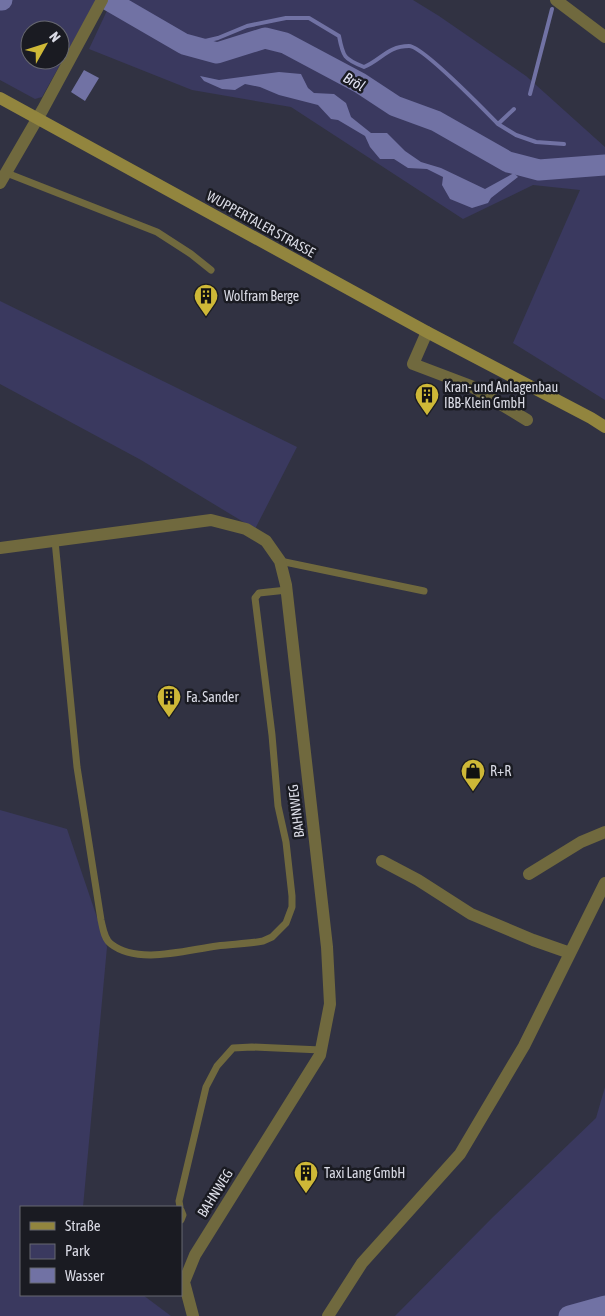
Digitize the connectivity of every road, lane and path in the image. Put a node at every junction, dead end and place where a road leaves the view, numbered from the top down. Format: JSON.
{"nodes":[{"id":1,"x":102,"y":0,"type":"edge"},
{"id":2,"x":556,"y":0,"type":"edge"},
{"id":3,"x":605,"y":37,"type":"edge"},
{"id":4,"x":0,"y":98,"type":"edge"},
{"id":5,"x":37,"y":118,"type":"junction"},
{"id":6,"x":2,"y":176,"type":"edge"},
{"id":7,"x":210,"y":270,"type":"dead end"},
{"id":8,"x":426,"y":332,"type":"junction"},
{"id":9,"x":527,"y":420,"type":"dead end"},
{"id":10,"x":605,"y":427,"type":"edge"},
{"id":11,"x":55,"y":541,"type":"junction"},
{"id":12,"x":0,"y":548,"type":"edge"},
{"id":13,"x":280,"y":562,"type":"junction"},
{"id":14,"x":287,"y":590,"type":"junction"},
{"id":15,"x":424,"y":591,"type":"dead end"},
{"id":16,"x":605,"y":832,"type":"edge"},
{"id":17,"x":382,"y":861,"type":"dead end"},
{"id":18,"x":529,"y":874,"type":"dead end"},
{"id":19,"x":605,"y":883,"type":"edge"},
{"id":20,"x":570,"y":953,"type":"junction"},
{"id":21,"x":321,"y":1050,"type":"junction"},
{"id":22,"x":180,"y":1206,"type":"edge"},
{"id":23,"x":193,"y":1316,"type":"edge"},
{"id":24,"x":328,"y":1316,"type":"edge"}],
"edges":[{"from":1,"to":5,"type":"street"},
{"from":2,"to":3,"type":"street"},
{"from":4,"to":5,"type":"main road","name":"WUPPERTALER STRASSE"},
{"from":5,"to":6,"type":"street"},
{"from":5,"to":8,"type":"main road","name":"WUPPERTALER STRASSE"},
{"from":6,"to":7,"type":"lane"},
{"from":8,"to":9,"type":"street"},
{"from":8,"to":10,"type":"main road","name":"WUPPERTALER STRASSE"},
{"from":11,"to":12,"type":"street","name":"BAHNWEG"},
{"from":11,"to":13,"type":"street","name":"BAHNWEG"},
{"from":11,"to":14,"type":"lane"},
{"from":13,"to":14,"type":"street","name":"BAHNWEG"},
{"from":13,"to":15,"type":"lane"},
{"from":14,"to":21,"type":"street","name":"BAHNWEG"},
{"from":16,"to":18,"type":"street"},
{"from":17,"to":20,"type":"street"},
{"from":19,"to":20,"type":"street"},
{"from":20,"to":24,"type":"street"},
{"from":21,"to":22,"type":"lane"},
{"from":21,"to":23,"type":"street","name":"BAHNWEG"}]}
